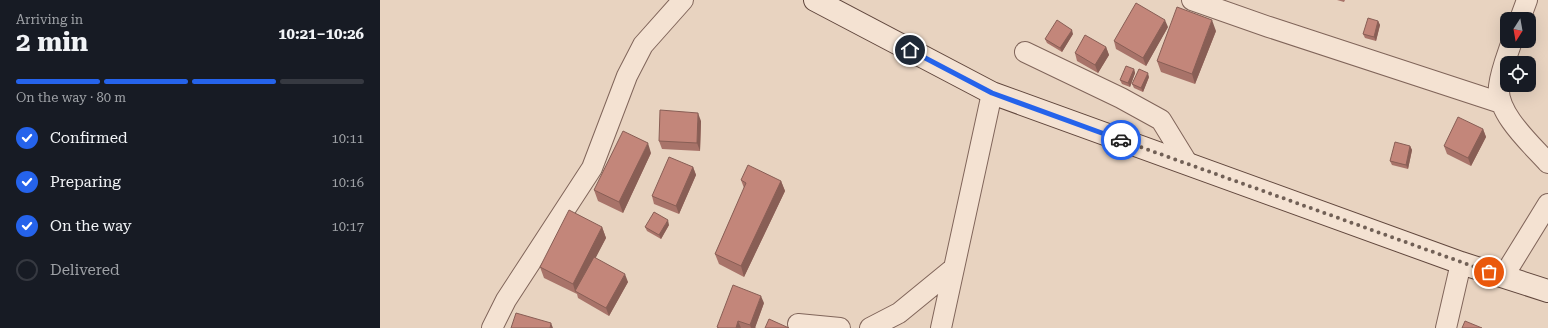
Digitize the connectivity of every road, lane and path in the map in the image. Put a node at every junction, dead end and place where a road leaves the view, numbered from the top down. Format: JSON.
{"nodes":[{"id":1,"x":683,"y":0,"type":"edge"},
{"id":2,"x":815,"y":0,"type":"edge"},
{"id":3,"x":1192,"y":0,"type":"edge"},
{"id":4,"x":1527,"y":0,"type":"edge"},
{"id":5,"x":1523,"y":12,"type":"edge"},
{"id":6,"x":1509,"y":48,"type":"edge"},
{"id":7,"x":1025,"y":52,"type":"dead end"},
{"id":8,"x":992,"y":93,"type":"junction"},
{"id":9,"x":1501,"y":103,"type":"junction"},
{"id":10,"x":1548,"y":163,"type":"edge"},
{"id":11,"x":1188,"y":164,"type":"junction"},
{"id":12,"x":1548,"y":204,"type":"edge"},
{"id":13,"x":1461,"y":263,"type":"junction"},
{"id":14,"x":954,"y":268,"type":"junction"},
{"id":15,"x":1503,"y":277,"type":"junction"},
{"id":16,"x":1548,"y":291,"type":"edge"},
{"id":17,"x":798,"y":324,"type":"dead end"},
{"id":18,"x":492,"y":328,"type":"edge"},
{"id":19,"x":840,"y":328,"type":"edge"},
{"id":20,"x":870,"y":328,"type":"edge"},
{"id":21,"x":941,"y":328,"type":"edge"},
{"id":22,"x":1446,"y":328,"type":"edge"}],
"edges":[{"from":1,"to":18,"type":"street"},
{"from":2,"to":8,"type":"main road"},
{"from":3,"to":9,"type":"street"},
{"from":4,"to":5,"type":"street"},
{"from":6,"to":9,"type":"street"},
{"from":7,"to":11,"type":"street"},
{"from":8,"to":11,"type":"main road"},
{"from":8,"to":14,"type":"street"},
{"from":9,"to":10,"type":"street"},
{"from":11,"to":13,"type":"main road"},
{"from":12,"to":15,"type":"street"},
{"from":13,"to":15,"type":"main road"},
{"from":13,"to":22,"type":"street"},
{"from":14,"to":20,"type":"street"},
{"from":14,"to":21,"type":"street"},
{"from":15,"to":16,"type":"main road"},
{"from":17,"to":19,"type":"street"}]}
